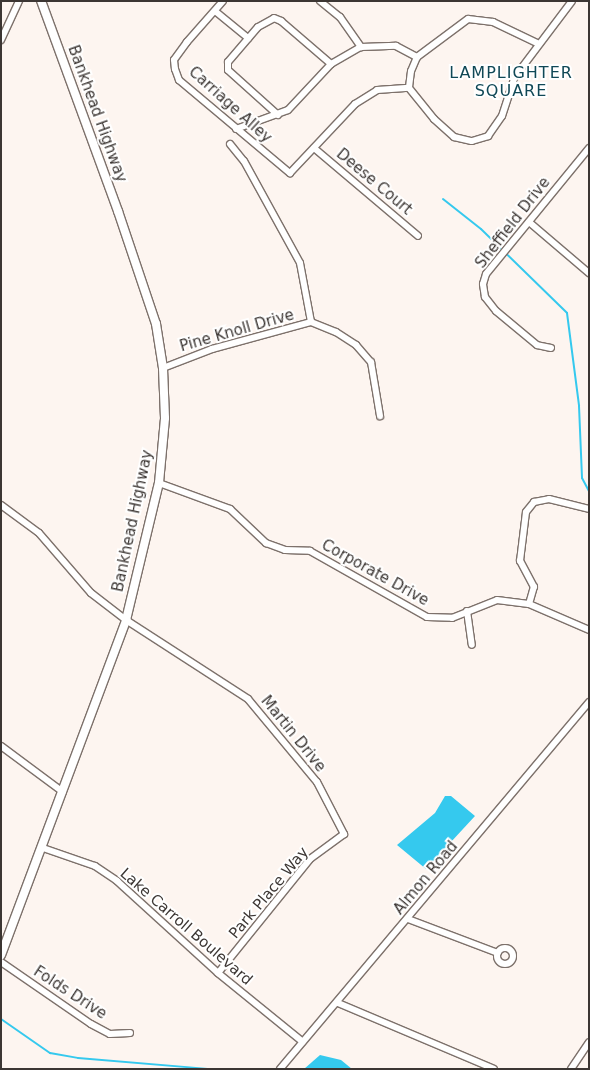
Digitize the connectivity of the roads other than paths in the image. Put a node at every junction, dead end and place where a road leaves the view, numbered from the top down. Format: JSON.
{"nodes":[{"id":1,"x":19,"y":1,"type":"edge"},
{"id":2,"x":40,"y":1,"type":"edge"},
{"id":3,"x":223,"y":1,"type":"edge"},
{"id":4,"x":320,"y":1,"type":"edge"},
{"id":5,"x":572,"y":1,"type":"edge"},
{"id":6,"x":215,"y":11,"type":"junction"},
{"id":7,"x":248,"y":38,"type":"junction"},
{"id":8,"x":1,"y":40,"type":"edge"},
{"id":9,"x":539,"y":44,"type":"junction"},
{"id":10,"x":360,"y":47,"type":"junction"},
{"id":11,"x":417,"y":58,"type":"junction"},
{"id":12,"x":332,"y":64,"type":"junction"},
{"id":13,"x":409,"y":88,"type":"junction"},
{"id":14,"x":278,"y":116,"type":"junction"},
{"id":15,"x":236,"y":129,"type":"junction"},
{"id":16,"x":230,"y":144,"type":"dead end"},
{"id":17,"x":314,"y":148,"type":"junction"},
{"id":18,"x":589,"y":148,"type":"edge"},
{"id":19,"x":529,"y":222,"type":"junction"},
{"id":20,"x":418,"y":236,"type":"dead end"},
{"id":21,"x":589,"y":273,"type":"edge"},
{"id":22,"x":311,"y":322,"type":"junction"},
{"id":23,"x":551,"y":348,"type":"dead end"},
{"id":24,"x":163,"y":368,"type":"junction"},
{"id":25,"x":380,"y":416,"type":"dead end"},
{"id":26,"x":159,"y":483,"type":"junction"},
{"id":27,"x":1,"y":505,"type":"edge"},
{"id":28,"x":589,"y":509,"type":"edge"},
{"id":29,"x":530,"y":604,"type":"junction"},
{"id":30,"x":467,"y":611,"type":"junction"},
{"id":31,"x":126,"y":620,"type":"junction"},
{"id":32,"x":589,"y":630,"type":"edge"},
{"id":33,"x":472,"y":645,"type":"dead end"},
{"id":34,"x":589,"y":702,"type":"edge"},
{"id":35,"x":1,"y":746,"type":"edge"},
{"id":36,"x":63,"y":792,"type":"junction"},
{"id":37,"x":344,"y":834,"type":"joint"},
{"id":38,"x":42,"y":848,"type":"junction"},
{"id":39,"x":408,"y":919,"type":"junction"},
{"id":40,"x":498,"y":953,"type":"dead end"},
{"id":41,"x":1,"y":955,"type":"edge"},
{"id":42,"x":1,"y":962,"type":"edge"},
{"id":43,"x":218,"y":973,"type":"junction"},
{"id":44,"x":338,"y":1004,"type":"junction"},
{"id":45,"x":130,"y":1033,"type":"dead end"},
{"id":46,"x":303,"y":1042,"type":"junction"},
{"id":47,"x":589,"y":1042,"type":"edge"},
{"id":48,"x":280,"y":1069,"type":"edge"},
{"id":49,"x":494,"y":1069,"type":"edge"},
{"id":50,"x":571,"y":1069,"type":"edge"}],
"edges":[{"from":1,"to":8,"type":"street"},
{"from":2,"to":24,"type":"main road","name":"Bankhead Highway"},
{"from":3,"to":6,"type":"street","name":"Carriage Alley"},
{"from":4,"to":10,"type":"street"},
{"from":5,"to":9,"type":"street"},
{"from":6,"to":7,"type":"street"},
{"from":6,"to":15,"type":"street","name":"Carriage Alley"},
{"from":7,"to":12,"type":"street"},
{"from":7,"to":14,"type":"street"},
{"from":9,"to":11,"type":"street"},
{"from":9,"to":13,"type":"street"},
{"from":10,"to":11,"type":"street"},
{"from":10,"to":12,"type":"street"},
{"from":11,"to":13,"type":"street"},
{"from":12,"to":14,"type":"street"},
{"from":13,"to":17,"type":"street"},
{"from":14,"to":15,"type":"street"},
{"from":15,"to":17,"type":"street","name":"Carriage Alley"},
{"from":16,"to":22,"type":"street"},
{"from":17,"to":20,"type":"street","name":"Deese Court"},
{"from":18,"to":19,"type":"street","name":"Sheffield Drive"},
{"from":19,"to":21,"type":"street"},
{"from":19,"to":23,"type":"street","name":"Sheffield Drive"},
{"from":22,"to":24,"type":"street","name":"Pine Knoll Drive"},
{"from":22,"to":25,"type":"street","name":"Pine Knoll Drive"},
{"from":24,"to":26,"type":"main road","name":"Bankhead Highway"},
{"from":26,"to":30,"type":"street","name":"Corporate Drive"},
{"from":26,"to":31,"type":"main road","name":"Bankhead Highway"},
{"from":27,"to":31,"type":"street","name":"Martin Drive"},
{"from":28,"to":29,"type":"street"},
{"from":29,"to":30,"type":"street","name":"Corporate Drive"},
{"from":29,"to":32,"type":"street","name":"Corporate Drive"},
{"from":30,"to":33,"type":"street"},
{"from":31,"to":36,"type":"main road","name":"Bankhead Highway"},
{"from":31,"to":37,"type":"street","name":"Martin Drive"},
{"from":34,"to":39,"type":"street","name":"Almon Road"},
{"from":35,"to":36,"type":"street"},
{"from":36,"to":38,"type":"main road","name":"Bankhead Highway"},
{"from":37,"to":43,"type":"street","name":"Park Place Way"},
{"from":38,"to":41,"type":"main road","name":"Bankhead Highway"},
{"from":38,"to":43,"type":"street","name":"Lake Carroll Boulevard"},
{"from":39,"to":40,"type":"street"},
{"from":39,"to":44,"type":"street","name":"Almon Road"},
{"from":42,"to":45,"type":"street","name":"Folds Drive"},
{"from":43,"to":46,"type":"street","name":"Lake Carroll Boulevard"},
{"from":44,"to":46,"type":"street","name":"Almon Road"},
{"from":44,"to":49,"type":"street"},
{"from":46,"to":48,"type":"street","name":"Almon Road"},
{"from":47,"to":50,"type":"street"}]}
